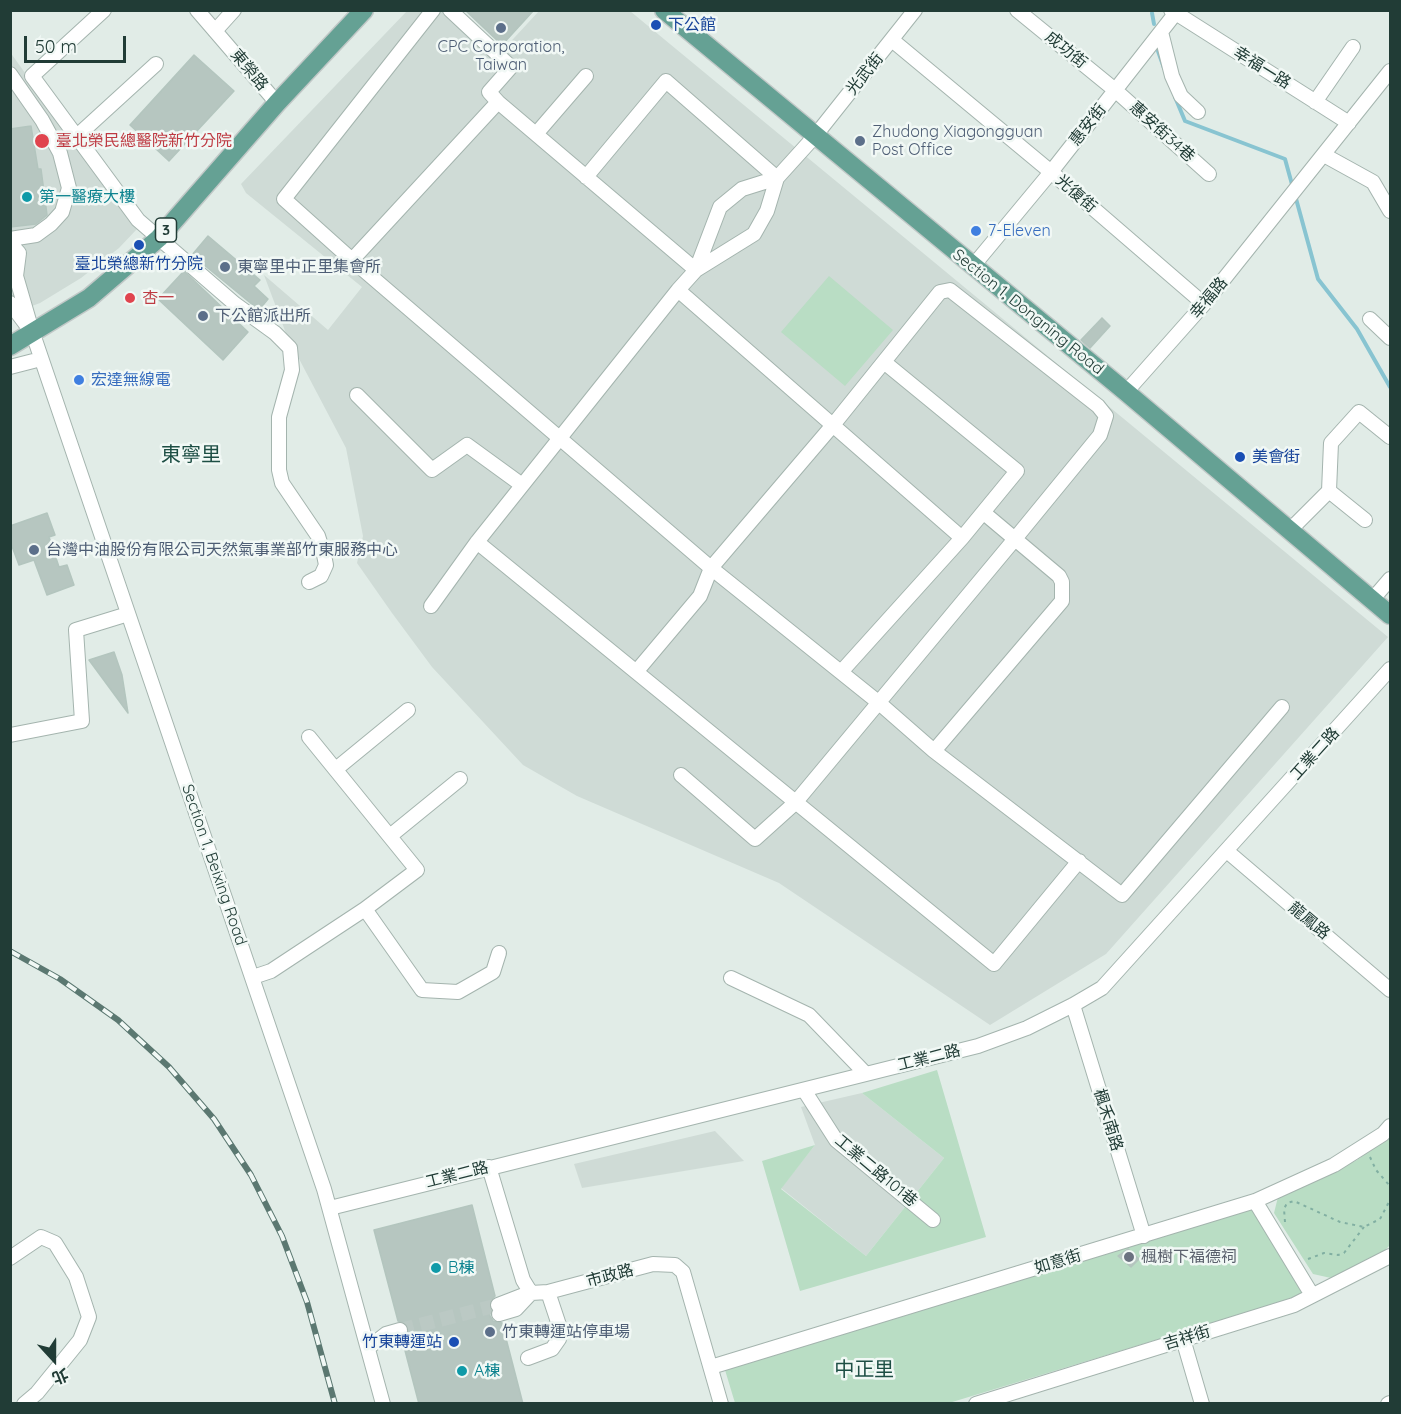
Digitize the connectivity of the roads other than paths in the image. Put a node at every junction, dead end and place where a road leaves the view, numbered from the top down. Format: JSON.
{"nodes":[{"id":1,"x":104,"y":10,"type":"edge"},
{"id":2,"x":197,"y":10,"type":"edge"},
{"id":3,"x":234,"y":10,"type":"edge"},
{"id":4,"x":364,"y":10,"type":"edge"},
{"id":5,"x":433,"y":10,"type":"edge"},
{"id":6,"x":450,"y":10,"type":"edge"},
{"id":7,"x":664,"y":10,"type":"edge"},
{"id":8,"x":915,"y":10,"type":"edge"},
{"id":9,"x":1017,"y":10,"type":"edge"},
{"id":10,"x":1175,"y":11,"type":"edge"},
{"id":11,"x":215,"y":31,"type":"junction"},
{"id":12,"x":1161,"y":32,"type":"junction"},
{"id":13,"x":892,"y":40,"type":"junction"},
{"id":14,"x":1353,"y":47,"type":"dead end"},
{"id":15,"x":156,"y":64,"type":"dead end"},
{"id":16,"x":10,"y":74,"type":"edge"},
{"id":17,"x":586,"y":76,"type":"dead end"},
{"id":18,"x":1389,"y":78,"type":"edge"},
{"id":19,"x":1115,"y":90,"type":"junction"},
{"id":20,"x":498,"y":102,"type":"junction"},
{"id":21,"x":1315,"y":102,"type":"junction"},
{"id":22,"x":277,"y":104,"type":"junction"},
{"id":23,"x":1198,"y":112,"type":"dead end"},
{"id":24,"x":1349,"y":123,"type":"junction"},
{"id":25,"x":536,"y":134,"type":"junction"},
{"id":26,"x":815,"y":136,"type":"junction"},
{"id":27,"x":76,"y":137,"type":"junction"},
{"id":28,"x":1324,"y":155,"type":"junction"},
{"id":29,"x":1051,"y":172,"type":"junction"},
{"id":30,"x":1209,"y":174,"type":"dead end"},
{"id":31,"x":586,"y":177,"type":"junction"},
{"id":32,"x":777,"y":178,"type":"junction"},
{"id":33,"x":1390,"y":211,"type":"edge"},
{"id":34,"x":159,"y":238,"type":"junction"},
{"id":35,"x":10,"y":241,"type":"edge"},
{"id":36,"x":352,"y":260,"type":"junction"},
{"id":37,"x":973,"y":266,"type":"junction"},
{"id":38,"x":696,"y":270,"type":"junction"},
{"id":39,"x":678,"y":290,"type":"junction"},
{"id":40,"x":10,"y":303,"type":"edge"},
{"id":41,"x":1204,"y":304,"type":"junction"},
{"id":42,"x":1370,"y":318,"type":"dead end"},
{"id":43,"x":10,"y":331,"type":"edge"},
{"id":44,"x":32,"y":331,"type":"junction"},
{"id":45,"x":1390,"y":338,"type":"edge"},
{"id":46,"x":10,"y":346,"type":"edge"},
{"id":47,"x":41,"y":359,"type":"junction"},
{"id":48,"x":884,"y":362,"type":"junction"},
{"id":49,"x":10,"y":367,"type":"edge"},
{"id":50,"x":1126,"y":392,"type":"junction"},
{"id":51,"x":357,"y":395,"type":"dead end"},
{"id":52,"x":833,"y":425,"type":"junction"},
{"id":53,"x":560,"y":436,"type":"junction"},
{"id":54,"x":1390,"y":437,"type":"edge"},
{"id":55,"x":522,"y":486,"type":"junction"},
{"id":56,"x":1329,"y":491,"type":"junction"},
{"id":57,"x":984,"y":513,"type":"junction"},
{"id":58,"x":1365,"y":520,"type":"dead end"},
{"id":59,"x":1290,"y":530,"type":"junction"},
{"id":60,"x":962,"y":538,"type":"junction"},
{"id":61,"x":1014,"y":540,"type":"junction"},
{"id":62,"x":477,"y":542,"type":"junction"},
{"id":63,"x":711,"y":568,"type":"junction"},
{"id":64,"x":1390,"y":579,"type":"edge"},
{"id":65,"x":309,"y":582,"type":"dead end"},
{"id":66,"x":1372,"y":600,"type":"junction"},
{"id":67,"x":431,"y":606,"type":"dead end"},
{"id":68,"x":128,"y":614,"type":"junction"},
{"id":69,"x":1390,"y":615,"type":"edge"},
{"id":70,"x":1390,"y":669,"type":"edge"},
{"id":71,"x":636,"y":672,"type":"junction"},
{"id":72,"x":841,"y":672,"type":"junction"},
{"id":73,"x":878,"y":702,"type":"junction"},
{"id":74,"x":1282,"y":707,"type":"dead end"},
{"id":75,"x":408,"y":710,"type":"dead end"},
{"id":76,"x":10,"y":735,"type":"edge"},
{"id":77,"x":309,"y":737,"type":"dead end"},
{"id":78,"x":934,"y":751,"type":"junction"},
{"id":79,"x":336,"y":769,"type":"junction"},
{"id":80,"x":681,"y":775,"type":"dead end"},
{"id":81,"x":460,"y":779,"type":"dead end"},
{"id":82,"x":795,"y":803,"type":"junction"},
{"id":83,"x":390,"y":836,"type":"junction"},
{"id":84,"x":1228,"y":852,"type":"junction"},
{"id":85,"x":1079,"y":861,"type":"junction"},
{"id":86,"x":365,"y":909,"type":"junction"},
{"id":87,"x":499,"y":953,"type":"dead end"},
{"id":88,"x":253,"y":977,"type":"junction"},
{"id":89,"x":731,"y":978,"type":"dead end"},
{"id":90,"x":1390,"y":990,"type":"edge"},
{"id":91,"x":1072,"y":1005,"type":"junction"},
{"id":92,"x":866,"y":1073,"type":"junction"},
{"id":93,"x":804,"y":1090,"type":"junction"},
{"id":94,"x":1390,"y":1126,"type":"edge"},
{"id":95,"x":489,"y":1167,"type":"junction"},
{"id":96,"x":1256,"y":1201,"type":"junction"},
{"id":97,"x":330,"y":1209,"type":"junction"},
{"id":98,"x":933,"y":1220,"type":"dead end"},
{"id":99,"x":1144,"y":1236,"type":"junction"},
{"id":100,"x":1390,"y":1256,"type":"edge"},
{"id":101,"x":10,"y":1258,"type":"edge"},
{"id":102,"x":548,"y":1292,"type":"junction"},
{"id":103,"x":531,"y":1293,"type":"junction"},
{"id":104,"x":1312,"y":1295,"type":"junction"},
{"id":105,"x":498,"y":1309,"type":"tunnel mouth"},
{"id":106,"x":401,"y":1334,"type":"tunnel mouth"},
{"id":107,"x":1183,"y":1339,"type":"junction"},
{"id":108,"x":368,"y":1348,"type":"junction"},
{"id":109,"x":528,"y":1358,"type":"dead end"},
{"id":110,"x":711,"y":1367,"type":"junction"},
{"id":111,"x":24,"y":1404,"type":"edge"},
{"id":112,"x":383,"y":1404,"type":"edge"},
{"id":113,"x":721,"y":1404,"type":"edge"},
{"id":114,"x":976,"y":1404,"type":"edge"},
{"id":115,"x":1202,"y":1404,"type":"edge"}],
"edges":[{"from":1,"to":27,"type":"street"},
{"from":2,"to":11,"type":"street","name":"東榮路"},
{"from":3,"to":11,"type":"street"},
{"from":4,"to":22,"type":"main road","number":"3"},
{"from":5,"to":36,"type":"street"},
{"from":6,"to":20,"type":"street"},
{"from":7,"to":26,"type":"main road","name":"Section 1, Dongning Road"},
{"from":8,"to":13,"type":"street","name":"光武街"},
{"from":9,"to":19,"type":"street","name":"成功街"},
{"from":10,"to":12,"type":"street","name":"惠安街"},
{"from":10,"to":21,"type":"street","name":"幸福一路"},
{"from":11,"to":22,"type":"street","name":"東榮路"},
{"from":12,"to":19,"type":"street","name":"惠安街"},
{"from":12,"to":23,"type":"street"},
{"from":13,"to":26,"type":"street","name":"光武街"},
{"from":13,"to":29,"type":"street","name":"光復街"},
{"from":14,"to":21,"type":"street"},
{"from":15,"to":27,"type":"street"},
{"from":16,"to":35,"type":"street"},
{"from":17,"to":25,"type":"street"},
{"from":18,"to":24,"type":"street"},
{"from":19,"to":29,"type":"street","name":"惠安街"},
{"from":19,"to":30,"type":"street","name":"惠安街34巷"},
{"from":20,"to":25,"type":"street"},
{"from":20,"to":36,"type":"street"},
{"from":21,"to":24,"type":"street","name":"幸福一路"},
{"from":22,"to":34,"type":"main road","number":"3"},
{"from":24,"to":28,"type":"street"},
{"from":25,"to":31,"type":"street"},
{"from":26,"to":32,"type":"street","name":"光武街"},
{"from":26,"to":37,"type":"main road","name":"Section 1, Dongning Road"},
{"from":27,"to":34,"type":"street"},
{"from":28,"to":33,"type":"street"},
{"from":28,"to":41,"type":"street","name":"幸福路"},
{"from":29,"to":37,"type":"street","name":"惠安街"},
{"from":29,"to":41,"type":"street","name":"光復街"},
{"from":31,"to":32,"type":"street"},
{"from":31,"to":38,"type":"street"},
{"from":32,"to":38,"type":"street"},
{"from":32,"to":38,"type":"street"},
{"from":34,"to":44,"type":"main road","number":"3"},
{"from":34,"to":65,"type":"street"},
{"from":35,"to":44,"type":"street","name":"Section 1, Beixing Road"},
{"from":36,"to":53,"type":"street"},
{"from":37,"to":50,"type":"main road","name":"Section 1, Dongning Road"},
{"from":38,"to":39,"type":"street"},
{"from":39,"to":52,"type":"street"},
{"from":39,"to":53,"type":"street"},
{"from":40,"to":44,"type":"street"},
{"from":41,"to":50,"type":"street","name":"幸福路"},
{"from":42,"to":45,"type":"street"},
{"from":43,"to":44,"type":"main road"},
{"from":44,"to":46,"type":"main road","number":"3"},
{"from":44,"to":47,"type":"street","name":"Section 1, Beixing Road"},
{"from":47,"to":49,"type":"street"},
{"from":47,"to":68,"type":"street","name":"Section 1, Beixing Road"},
{"from":48,"to":52,"type":"street"},
{"from":48,"to":57,"type":"street"},
{"from":48,"to":61,"type":"street"},
{"from":50,"to":59,"type":"main road","name":"Section 1, Dongning Road"},
{"from":51,"to":55,"type":"street"},
{"from":52,"to":60,"type":"street"},
{"from":52,"to":63,"type":"street"},
{"from":53,"to":55,"type":"street"},
{"from":53,"to":63,"type":"street"},
{"from":54,"to":56,"type":"street"},
{"from":55,"to":62,"type":"street"},
{"from":56,"to":58,"type":"street"},
{"from":56,"to":59,"type":"street"},
{"from":57,"to":60,"type":"street"},
{"from":57,"to":61,"type":"street"},
{"from":59,"to":66,"type":"main road","name":"Section 1, Dongning Road"},
{"from":60,"to":72,"type":"street"},
{"from":61,"to":73,"type":"street"},
{"from":61,"to":78,"type":"street"},
{"from":62,"to":67,"type":"street"},
{"from":62,"to":71,"type":"street"},
{"from":63,"to":71,"type":"street"},
{"from":63,"to":72,"type":"street"},
{"from":64,"to":66,"type":"street"},
{"from":66,"to":69,"type":"main road","name":"Section 1, Dongning Road"},
{"from":68,"to":76,"type":"street"},
{"from":68,"to":88,"type":"street","name":"Section 1, Beixing Road"},
{"from":70,"to":84,"type":"street","name":"工業二路"},
{"from":71,"to":82,"type":"street"},
{"from":72,"to":73,"type":"street"},
{"from":73,"to":78,"type":"street"},
{"from":73,"to":82,"type":"street"},
{"from":74,"to":85,"type":"street"},
{"from":75,"to":79,"type":"street"},
{"from":77,"to":79,"type":"street"},
{"from":78,"to":85,"type":"street"},
{"from":79,"to":83,"type":"street"},
{"from":80,"to":82,"type":"street"},
{"from":81,"to":83,"type":"street"},
{"from":82,"to":85,"type":"street"},
{"from":83,"to":86,"type":"street"},
{"from":84,"to":90,"type":"street","name":"龍鳳路"},
{"from":84,"to":91,"type":"street","name":"工業二路"},
{"from":86,"to":87,"type":"street"},
{"from":86,"to":88,"type":"street"},
{"from":88,"to":97,"type":"street","name":"Section 1, Beixing Road"},
{"from":89,"to":92,"type":"street"},
{"from":91,"to":92,"type":"street","name":"工業二路"},
{"from":91,"to":99,"type":"street","name":"楓禾南路"},
{"from":92,"to":93,"type":"street","name":"工業二路"},
{"from":93,"to":95,"type":"street","name":"工業二路"},
{"from":93,"to":98,"type":"street","name":"工業二路101巷"},
{"from":94,"to":96,"type":"street","name":"如意街"},
{"from":95,"to":97,"type":"street","name":"工業二路"},
{"from":95,"to":103,"type":"street"},
{"from":96,"to":99,"type":"street","name":"如意街"},
{"from":96,"to":104,"type":"street"},
{"from":97,"to":108,"type":"street","name":"Section 1, Beixing Road"},
{"from":99,"to":110,"type":"street","name":"如意街"},
{"from":100,"to":104,"type":"street","name":"吉祥街"},
{"from":101,"to":111,"type":"street"},
{"from":102,"to":103,"type":"street","name":"市政路"},
{"from":102,"to":109,"type":"street"},
{"from":102,"to":110,"type":"street","name":"市政路"},
{"from":103,"to":105,"type":"street"},
{"from":104,"to":107,"type":"street","name":"吉祥街"},
{"from":106,"to":108,"type":"street"},
{"from":107,"to":114,"type":"street","name":"吉祥街"},
{"from":107,"to":115,"type":"street"},
{"from":108,"to":112,"type":"street","name":"Section 1, Beixing Road"},
{"from":110,"to":113,"type":"street","name":"市政路"}]}
